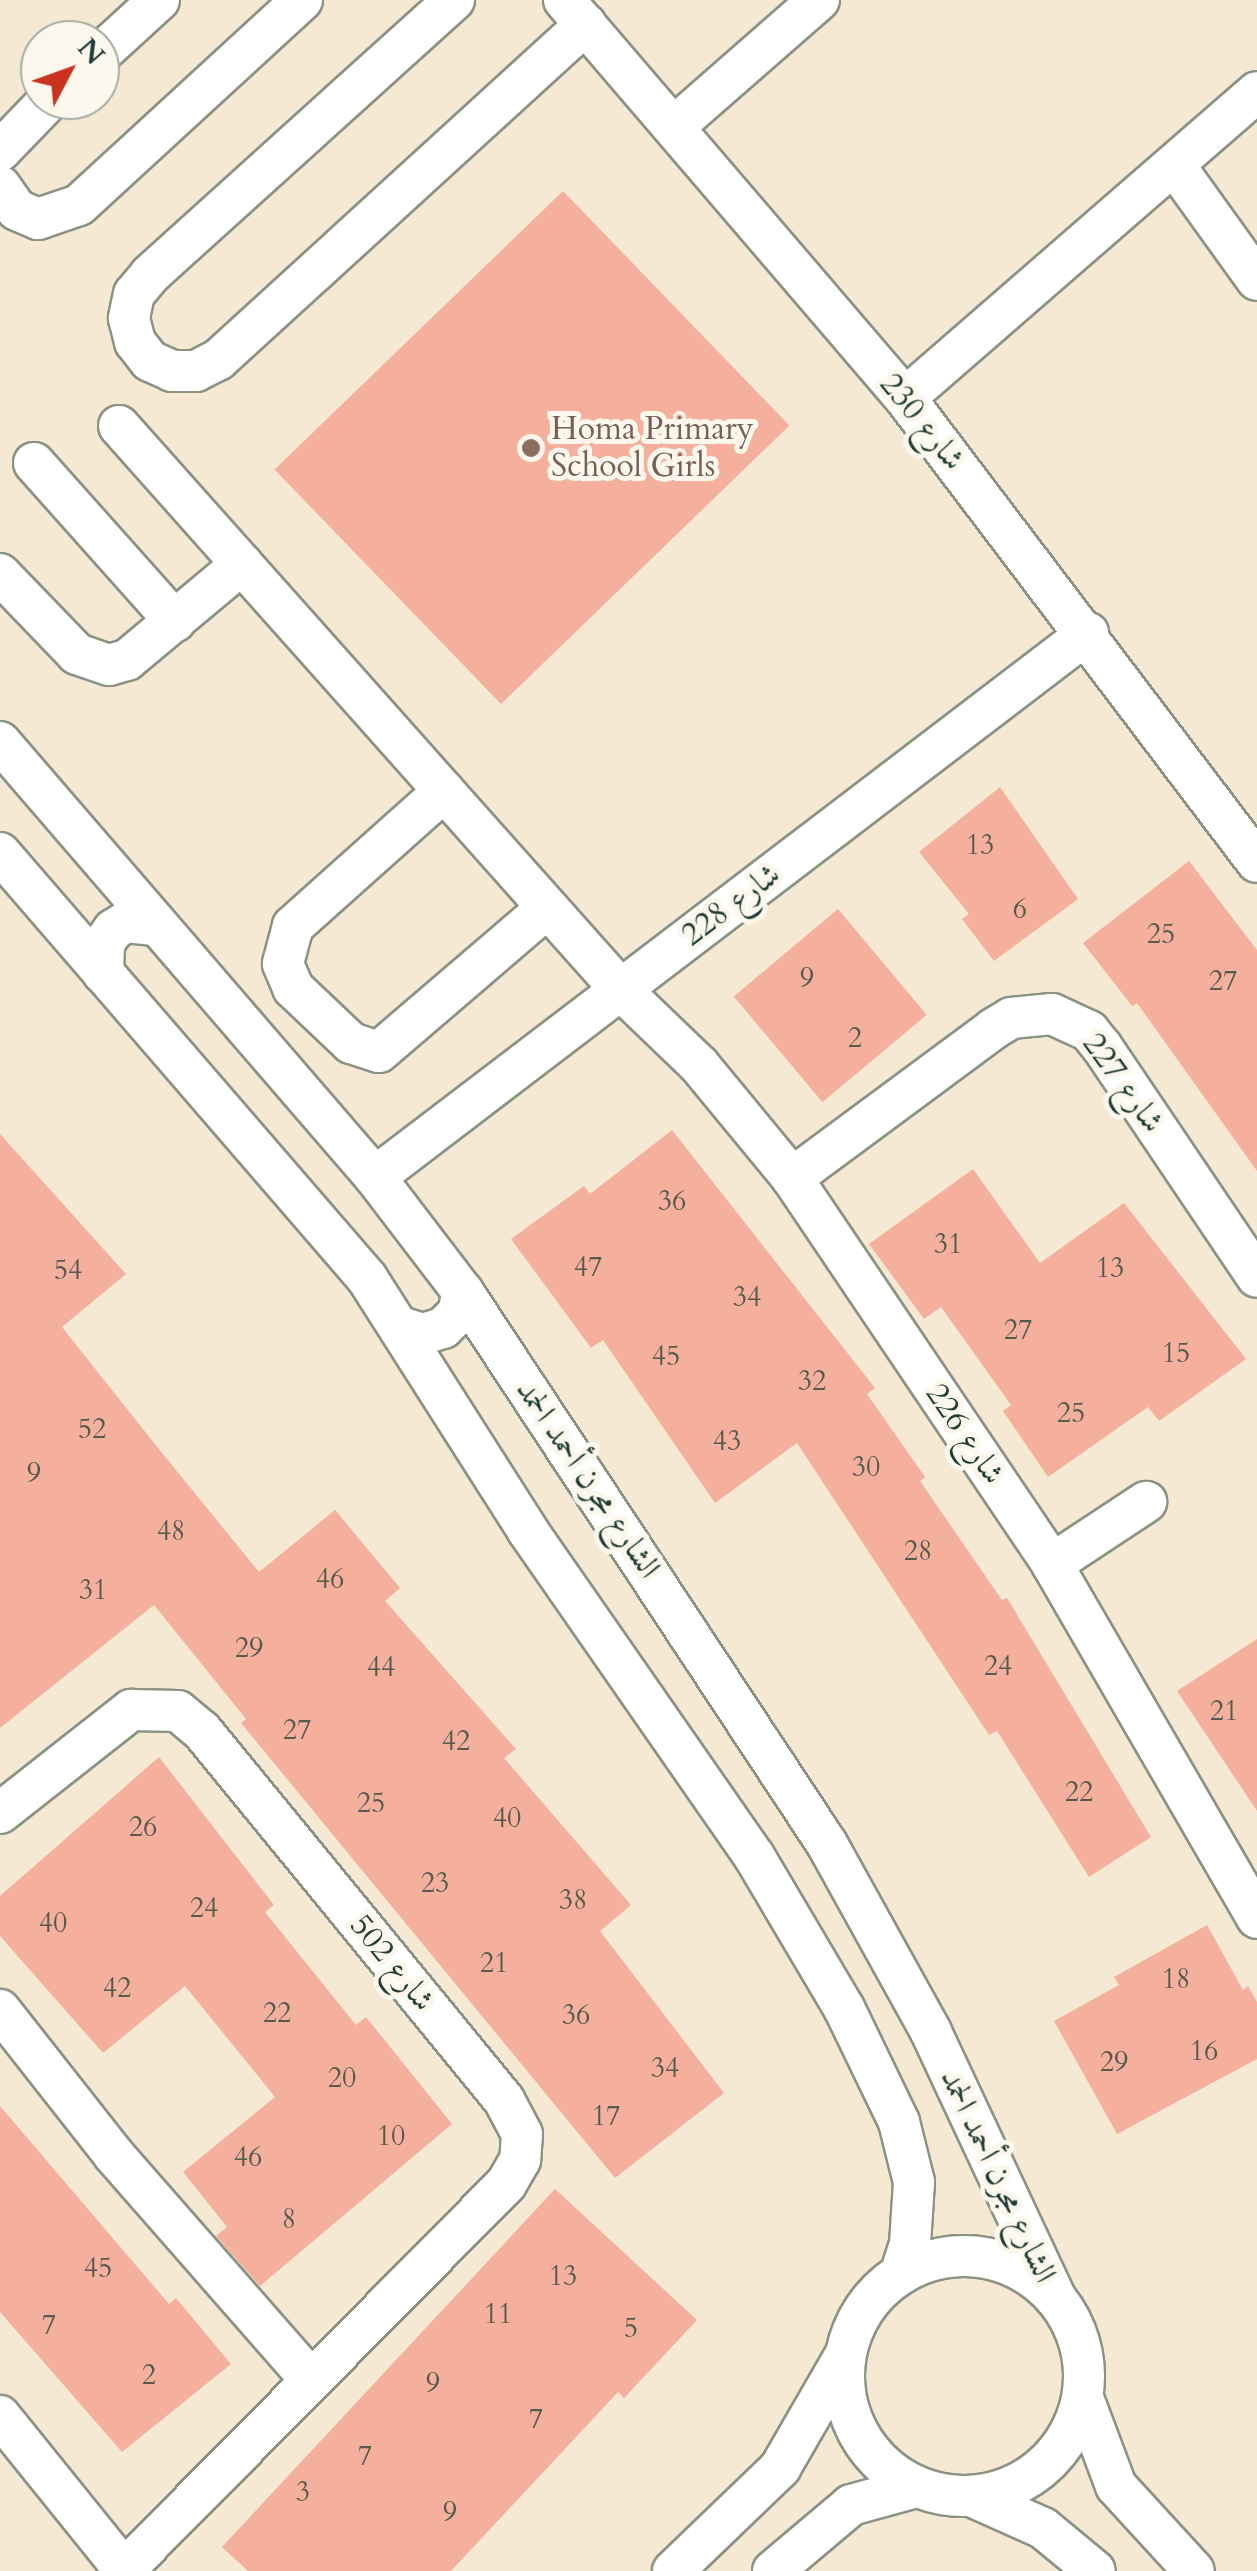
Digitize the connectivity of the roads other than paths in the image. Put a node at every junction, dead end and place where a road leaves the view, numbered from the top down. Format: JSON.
{"nodes":[{"id":1,"x":159,"y":0,"type":"edge"},
{"id":2,"x":302,"y":0,"type":"edge"},
{"id":3,"x":454,"y":0,"type":"edge"},
{"id":4,"x":818,"y":0,"type":"edge"},
{"id":5,"x":575,"y":12,"type":"edge"},
{"id":6,"x":120,"y":36,"type":"edge"},
{"id":7,"x":1257,"y":92,"type":"edge"},
{"id":8,"x":30,"y":120,"type":"edge"},
{"id":9,"x":676,"y":125,"type":"junction"},
{"id":10,"x":0,"y":151,"type":"edge"},
{"id":11,"x":1175,"y":166,"type":"junction"},
{"id":12,"x":0,"y":186,"type":"edge"},
{"id":13,"x":1257,"y":280,"type":"edge"},
{"id":14,"x":905,"y":398,"type":"junction"},
{"id":15,"x":119,"y":426,"type":"dead end"},
{"id":16,"x":34,"y":462,"type":"dead end"},
{"id":17,"x":242,"y":564,"type":"junction"},
{"id":18,"x":7,"y":595,"type":"edge"},
{"id":19,"x":175,"y":620,"type":"junction"},
{"id":20,"x":1088,"y":632,"type":"junction"},
{"id":21,"x":0,"y":742,"type":"edge"},
{"id":22,"x":444,"y":791,"type":"junction"},
{"id":23,"x":0,"y":853,"type":"edge"},
{"id":24,"x":1257,"y":862,"type":"edge"},
{"id":25,"x":547,"y":908,"type":"junction"},
{"id":26,"x":157,"y":925,"type":"junction"},
{"id":27,"x":102,"y":973,"type":"junction"},
{"id":28,"x":620,"y":989,"type":"junction"},
{"id":29,"x":375,"y":1177,"type":"junction"},
{"id":30,"x":792,"y":1178,"type":"junction"},
{"id":31,"x":1257,"y":1277,"type":"edge"},
{"id":32,"x":464,"y":1292,"type":"junction"},
{"id":33,"x":404,"y":1328,"type":"junction"},
{"id":34,"x":1146,"y":1502,"type":"dead end"},
{"id":35,"x":1052,"y":1564,"type":"junction"},
{"id":36,"x":0,"y":1813,"type":"edge"},
{"id":37,"x":1257,"y":1918,"type":"edge"},
{"id":38,"x":0,"y":2010,"type":"edge"},
{"id":39,"x":900,"y":2274,"type":"junction"},
{"id":40,"x":1055,"y":2298,"type":"junction"},
{"id":41,"x":846,"y":2354,"type":"junction"},
{"id":42,"x":310,"y":2379,"type":"junction"},
{"id":43,"x":1083,"y":2398,"type":"junction"},
{"id":44,"x":0,"y":2416,"type":"edge"},
{"id":45,"x":917,"y":2487,"type":"junction"},
{"id":46,"x":970,"y":2496,"type":"junction"},
{"id":47,"x":124,"y":2571,"type":"edge"},
{"id":48,"x":673,"y":2571,"type":"edge"},
{"id":49,"x":773,"y":2571,"type":"edge"},
{"id":50,"x":1095,"y":2571,"type":"edge"},
{"id":51,"x":1194,"y":2571,"type":"edge"}],
"edges":[{"from":1,"to":6,"type":"street"},
{"from":2,"to":12,"type":"street"},
{"from":3,"to":5,"type":"street"},
{"from":4,"to":9,"type":"street"},
{"from":5,"to":9,"type":"street","name":"شارع 230"},
{"from":7,"to":11,"type":"street"},
{"from":8,"to":10,"type":"street"},
{"from":9,"to":14,"type":"street","name":"شارع 230"},
{"from":11,"to":13,"type":"street"},
{"from":11,"to":14,"type":"street"},
{"from":14,"to":20,"type":"street","name":"شارع 230"},
{"from":15,"to":17,"type":"street","name":"شارع 226"},
{"from":16,"to":19,"type":"street"},
{"from":17,"to":19,"type":"street"},
{"from":17,"to":22,"type":"street","name":"شارع 226"},
{"from":18,"to":19,"type":"street"},
{"from":20,"to":24,"type":"street","name":"شارع 230"},
{"from":20,"to":28,"type":"street","name":"شارع 228"},
{"from":21,"to":26,"type":"street","name":"الشارع مجرن أحمد الحمد"},
{"from":22,"to":25,"type":"street","name":"شارع 226"},
{"from":22,"to":25,"type":"street"},
{"from":23,"to":27,"type":"street","name":"الشارع مجرن أحمد الحمد"},
{"from":25,"to":28,"type":"street","name":"شارع 226"},
{"from":26,"to":27,"type":"street"},
{"from":26,"to":29,"type":"street","name":"الشارع مجرن أحمد الحمد"},
{"from":27,"to":33,"type":"street","name":"الشارع مجرن أحمد الحمد"},
{"from":28,"to":29,"type":"street","name":"شارع 228"},
{"from":28,"to":30,"type":"street","name":"شارع 226"},
{"from":29,"to":32,"type":"street","name":"الشارع مجرن أحمد الحمد"},
{"from":30,"to":31,"type":"street","name":"شارع 227"},
{"from":30,"to":35,"type":"street","name":"شارع 226"},
{"from":32,"to":33,"type":"street"},
{"from":32,"to":40,"type":"street","name":"الشارع مجرن أحمد الحمد"},
{"from":33,"to":39,"type":"street","name":"الشارع مجرن أحمد الحمد"},
{"from":34,"to":35,"type":"street"},
{"from":35,"to":37,"type":"street","name":"شارع 226"},
{"from":36,"to":42,"type":"street","name":"شارع 502"},
{"from":38,"to":42,"type":"street"},
{"from":39,"to":40,"type":"street"},
{"from":39,"to":41,"type":"street"},
{"from":40,"to":43,"type":"street"},
{"from":41,"to":45,"type":"street"},
{"from":41,"to":48,"type":"street"},
{"from":42,"to":47,"type":"street","name":"شارع 502"},
{"from":43,"to":46,"type":"street"},
{"from":43,"to":51,"type":"street"},
{"from":44,"to":47,"type":"street"},
{"from":45,"to":46,"type":"street"},
{"from":45,"to":49,"type":"street"},
{"from":46,"to":50,"type":"street"}]}
